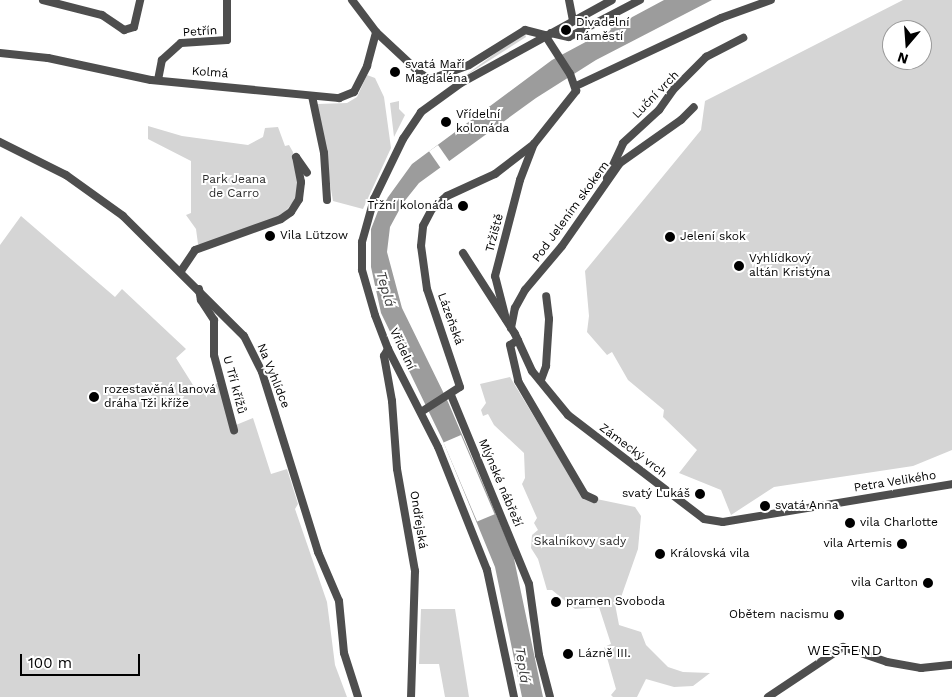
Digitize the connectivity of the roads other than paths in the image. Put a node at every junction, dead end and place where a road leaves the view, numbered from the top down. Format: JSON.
{"nodes":[{"id":1,"x":43,"y":0,"type":"edge"},
{"id":2,"x":140,"y":0,"type":"edge"},
{"id":3,"x":227,"y":0,"type":"edge"},
{"id":4,"x":352,"y":0,"type":"edge"},
{"id":5,"x":569,"y":0,"type":"edge"},
{"id":6,"x":612,"y":0,"type":"edge"},
{"id":7,"x":640,"y":0,"type":"edge"},
{"id":8,"x":771,"y":0,"type":"edge"},
{"id":9,"x":573,"y":20,"type":"junction"},
{"id":10,"x":376,"y":32,"type":"junction"},
{"id":11,"x":548,"y":34,"type":"junction"},
{"id":12,"x":743,"y":38,"type":"dead end"},
{"id":13,"x":0,"y":53,"type":"edge"},
{"id":14,"x":158,"y":80,"type":"junction"},
{"id":15,"x":576,"y":86,"type":"junction"},
{"id":16,"x":312,"y":96,"type":"junction"},
{"id":17,"x":694,"y":106,"type":"dead end"},
{"id":18,"x":0,"y":142,"type":"edge"},
{"id":19,"x":534,"y":144,"type":"junction"},
{"id":20,"x":308,"y":173,"type":"dead end"},
{"id":21,"x":605,"y":185,"type":"junction"},
{"id":22,"x":327,"y":200,"type":"dead end"},
{"id":23,"x":421,"y":246,"type":"joint"},
{"id":24,"x":463,"y":253,"type":"dead end"},
{"id":25,"x":181,"y":271,"type":"junction"},
{"id":26,"x":200,"y":289,"type":"junction"},
{"id":27,"x":546,"y":296,"type":"dead end"},
{"id":28,"x":511,"y":328,"type":"junction"},
{"id":29,"x":518,"y":340,"type":"junction"},
{"id":30,"x":388,"y":349,"type":"junction"},
{"id":31,"x":541,"y":380,"type":"junction"},
{"id":32,"x":448,"y":397,"type":"junction"},
{"id":33,"x":423,"y":410,"type":"junction"},
{"id":34,"x":234,"y":430,"type":"dead end"},
{"id":35,"x":952,"y":484,"type":"edge"},
{"id":36,"x":594,"y":500,"type":"dead end"},
{"id":37,"x":723,"y":522,"type":"joint"},
{"id":38,"x":952,"y":665,"type":"edge"},
{"id":39,"x":358,"y":697,"type":"edge"},
{"id":40,"x":412,"y":697,"type":"edge"},
{"id":41,"x":514,"y":697,"type":"edge"},
{"id":42,"x":550,"y":697,"type":"edge"},
{"id":43,"x":768,"y":697,"type":"edge"}],
"edges":[{"from":1,"to":2,"type":"street"},
{"from":3,"to":14,"type":"street","name":"Petřín"},
{"from":4,"to":10,"type":"street"},
{"from":5,"to":9,"type":"street"},
{"from":6,"to":9,"type":"street"},
{"from":7,"to":11,"type":"street"},
{"from":8,"to":15,"type":"street"},
{"from":9,"to":11,"type":"street"},
{"from":10,"to":11,"type":"street"},
{"from":10,"to":16,"type":"street","name":"Kolmá"},
{"from":11,"to":15,"type":"street"},
{"from":11,"to":30,"type":"street","name":"Vřídelní"},
{"from":12,"to":21,"type":"street","name":"Luční vrch"},
{"from":13,"to":14,"type":"street","name":"Kolmá"},
{"from":14,"to":16,"type":"street","name":"Kolmá"},
{"from":15,"to":19,"type":"street","name":"Tržiště"},
{"from":16,"to":22,"type":"street"},
{"from":17,"to":21,"type":"street","name":"Pod Jelením skokem"},
{"from":18,"to":25,"type":"street","name":"Na Vyhlídce"},
{"from":19,"to":23,"type":"street","name":"Tržiště"},
{"from":19,"to":28,"type":"street","name":"Tržiště"},
{"from":20,"to":25,"type":"street"},
{"from":21,"to":28,"type":"street","name":"Pod Jelením skokem"},
{"from":23,"to":32,"type":"street","name":"Lázeňská"},
{"from":24,"to":28,"type":"street","name":"Zámecký vrch"},
{"from":25,"to":26,"type":"street","name":"Na Vyhlídce"},
{"from":26,"to":34,"type":"street","name":"U Tří křížů"},
{"from":26,"to":39,"type":"street","name":"Na Vyhlídce"},
{"from":27,"to":31,"type":"street"},
{"from":28,"to":29,"type":"street","name":"Zámecký vrch"},
{"from":29,"to":31,"type":"street","name":"Zámecký vrch"},
{"from":29,"to":36,"type":"street"},
{"from":30,"to":33,"type":"street","name":"Vřídelní"},
{"from":30,"to":40,"type":"street","name":"Ondřejská"},
{"from":31,"to":37,"type":"street","name":"Zámecký vrch"},
{"from":32,"to":33,"type":"street"},
{"from":32,"to":42,"type":"street","name":"Mlýnské nábřeží"},
{"from":33,"to":41,"type":"street","name":"Vřídelní"},
{"from":35,"to":37,"type":"street","name":"Petra Velikého"},
{"from":38,"to":43,"type":"street"}]}
